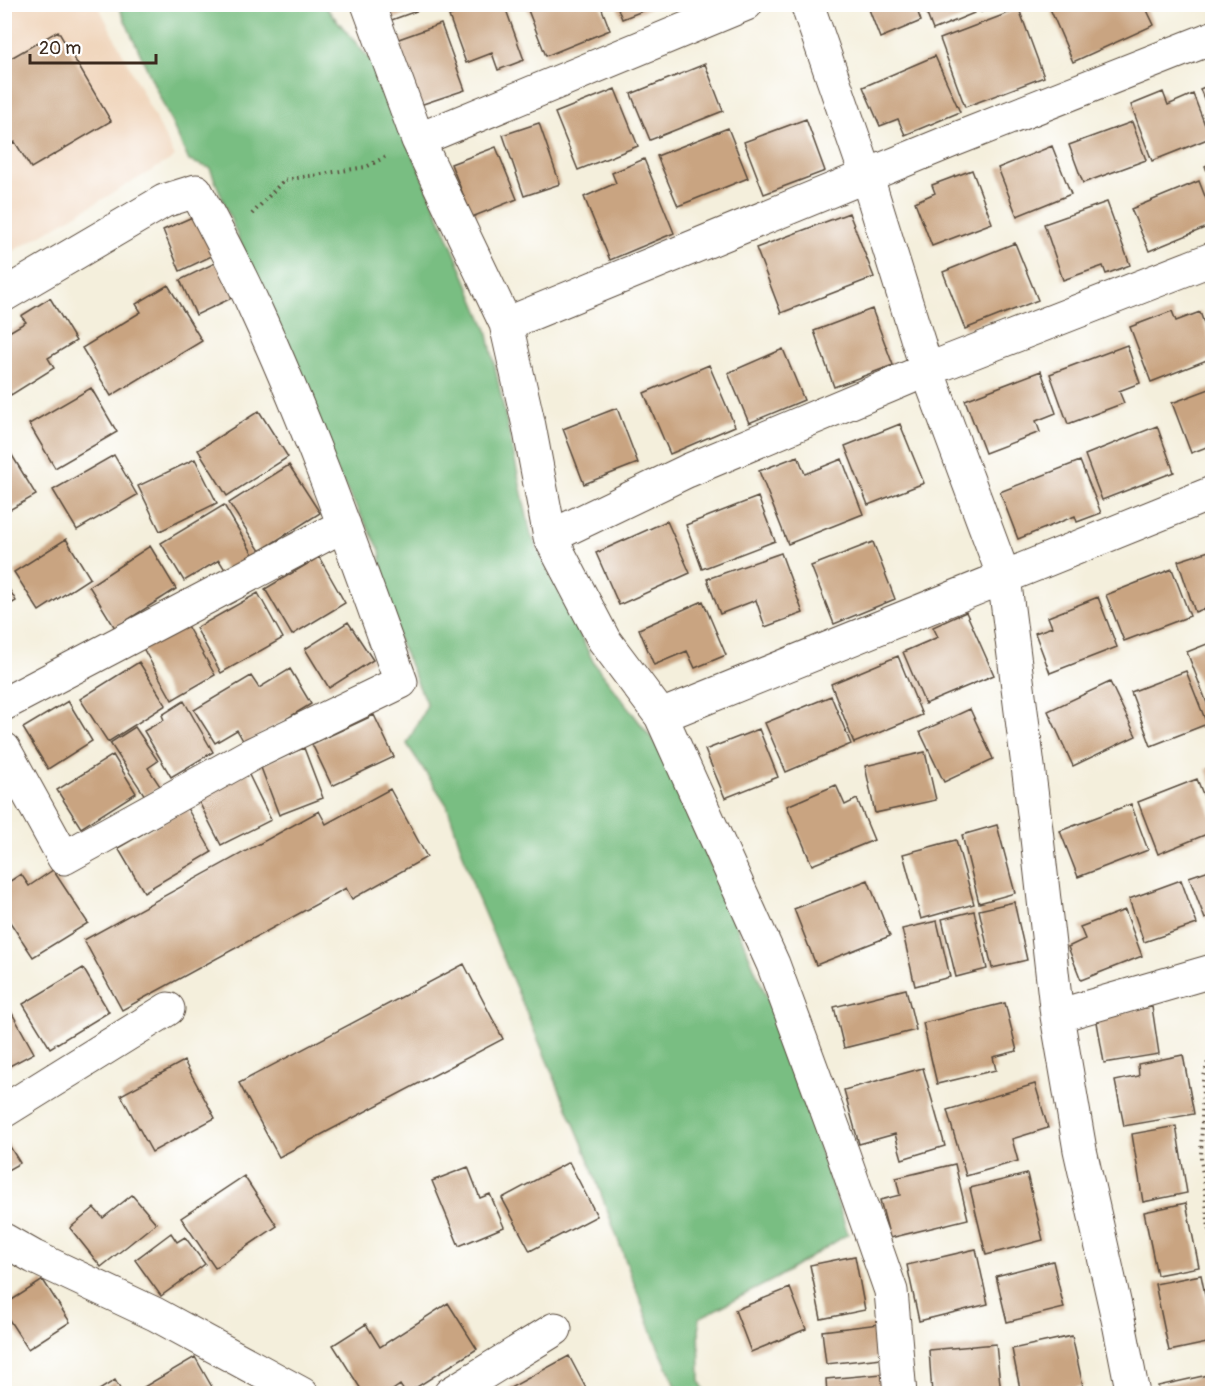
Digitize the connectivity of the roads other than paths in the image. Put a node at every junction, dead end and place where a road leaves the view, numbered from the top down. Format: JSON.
{"nodes":[{"id":1,"x":369,"y":4,"type":"edge"},
{"id":2,"x":746,"y":4,"type":"edge"},
{"id":3,"x":807,"y":4,"type":"edge"},
{"id":4,"x":1212,"y":38,"type":"edge"},
{"id":5,"x":418,"y":140,"type":"junction"},
{"id":6,"x":867,"y":177,"type":"junction"},
{"id":7,"x":1212,"y":259,"type":"edge"},
{"id":8,"x":4,"y":295,"type":"edge"},
{"id":9,"x":506,"y":324,"type":"junction"},
{"id":10,"x":927,"y":370,"type":"junction"},
{"id":11,"x":1212,"y":493,"type":"edge"},
{"id":12,"x":344,"y":525,"type":"junction"},
{"id":13,"x":550,"y":537,"type":"junction"},
{"id":14,"x":1004,"y":577,"type":"junction"},
{"id":15,"x":4,"y":704,"type":"edge"},
{"id":16,"x":662,"y":716,"type":"junction"},
{"id":17,"x":4,"y":749,"type":"edge"},
{"id":18,"x":1212,"y":971,"type":"edge"},
{"id":19,"x":168,"y":1009,"type":"dead end"},
{"id":20,"x":1057,"y":1016,"type":"junction"},
{"id":21,"x":4,"y":1111,"type":"edge"},
{"id":22,"x":4,"y":1240,"type":"edge"},
{"id":23,"x":555,"y":1329,"type":"dead end"},
{"id":24,"x":302,"y":1394,"type":"edge"},
{"id":25,"x":450,"y":1394,"type":"edge"},
{"id":26,"x":900,"y":1394,"type":"edge"},
{"id":27,"x":1132,"y":1394,"type":"edge"}],
"edges":[{"from":1,"to":5,"type":"street"},
{"from":2,"to":5,"type":"street"},
{"from":3,"to":6,"type":"street"},
{"from":4,"to":6,"type":"street"},
{"from":5,"to":9,"type":"street"},
{"from":6,"to":9,"type":"street"},
{"from":6,"to":10,"type":"street"},
{"from":7,"to":10,"type":"street"},
{"from":8,"to":12,"type":"street"},
{"from":9,"to":13,"type":"street"},
{"from":10,"to":13,"type":"street"},
{"from":10,"to":14,"type":"street"},
{"from":11,"to":14,"type":"street"},
{"from":12,"to":15,"type":"street"},
{"from":12,"to":17,"type":"street"},
{"from":13,"to":16,"type":"street"},
{"from":14,"to":16,"type":"street"},
{"from":14,"to":20,"type":"street"},
{"from":16,"to":26,"type":"street"},
{"from":18,"to":20,"type":"street"},
{"from":19,"to":21,"type":"street"},
{"from":20,"to":27,"type":"street"},
{"from":22,"to":24,"type":"street"},
{"from":23,"to":25,"type":"street"}]}
